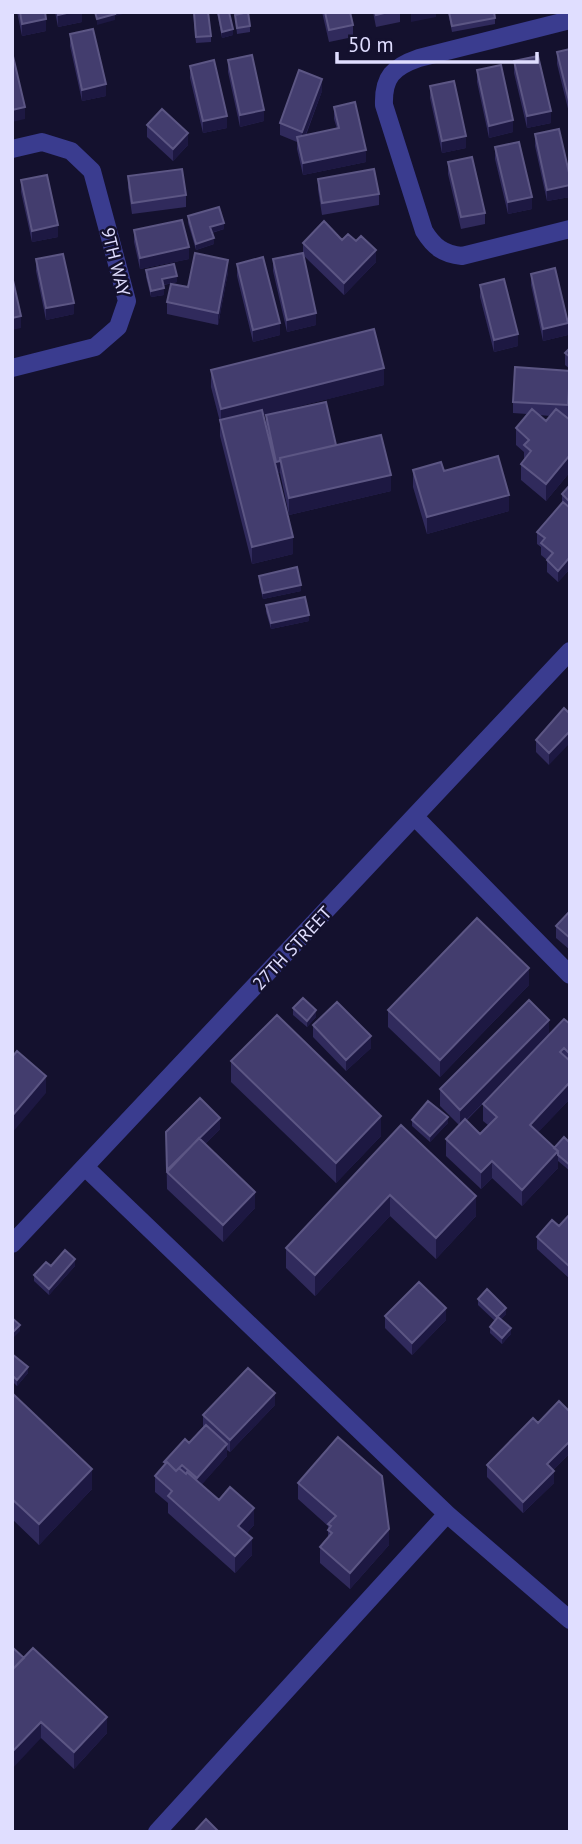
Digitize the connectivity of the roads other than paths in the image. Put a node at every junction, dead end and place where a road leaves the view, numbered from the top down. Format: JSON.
{"nodes":[{"id":1,"x":570,"y":20,"type":"edge"},
{"id":2,"x":12,"y":149,"type":"edge"},
{"id":3,"x":570,"y":229,"type":"edge"},
{"id":4,"x":12,"y":368,"type":"edge"},
{"id":5,"x":570,"y":651,"type":"edge"},
{"id":6,"x":415,"y":817,"type":"junction"},
{"id":7,"x":570,"y":975,"type":"edge"},
{"id":8,"x":85,"y":1167,"type":"junction"},
{"id":9,"x":12,"y":1244,"type":"edge"},
{"id":10,"x":447,"y":1514,"type":"junction"},
{"id":11,"x":570,"y":1620,"type":"edge"},
{"id":12,"x":157,"y":1832,"type":"edge"}],
"edges":[{"from":1,"to":3,"type":"street"},
{"from":2,"to":4,"type":"street","name":"9TH WAY"},
{"from":5,"to":6,"type":"street","name":"27TH STREET"},
{"from":6,"to":7,"type":"street"},
{"from":6,"to":8,"type":"street","name":"27TH STREET"},
{"from":8,"to":9,"type":"street","name":"27TH STREET"},
{"from":8,"to":10,"type":"street"},
{"from":10,"to":11,"type":"street"},
{"from":10,"to":12,"type":"street"}]}
